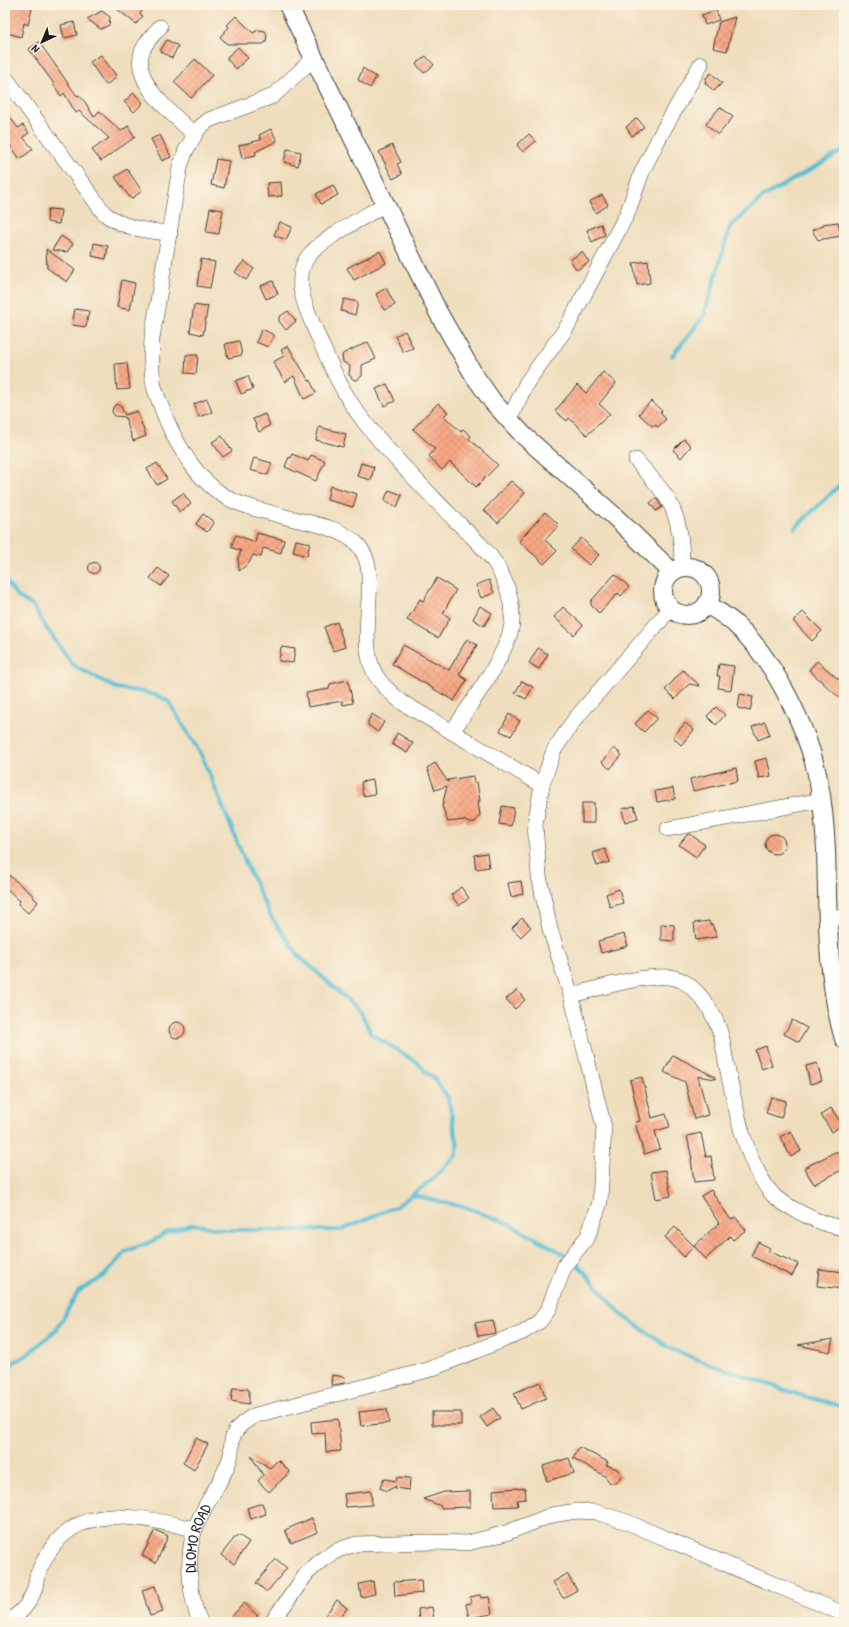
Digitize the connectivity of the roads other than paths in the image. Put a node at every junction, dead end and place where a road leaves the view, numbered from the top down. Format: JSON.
{"nodes":[{"id":1,"x":288,"y":5,"type":"edge"},
{"id":2,"x":160,"y":27,"type":"dead end"},
{"id":3,"x":314,"y":58,"type":"junction"},
{"id":4,"x":701,"y":64,"type":"dead end"},
{"id":5,"x":5,"y":77,"type":"edge"},
{"id":6,"x":194,"y":134,"type":"junction"},
{"id":7,"x":385,"y":204,"type":"junction"},
{"id":8,"x":170,"y":233,"type":"junction"},
{"id":9,"x":509,"y":420,"type":"junction"},
{"id":10,"x":636,"y":460,"type":"dead end"},
{"id":11,"x":677,"y":570,"type":"junction"},
{"id":12,"x":707,"y":604,"type":"junction"},
{"id":13,"x":671,"y":608,"type":"junction"},
{"id":14,"x":452,"y":732,"type":"junction"},
{"id":15,"x":542,"y":785,"type":"junction"},
{"id":16,"x":821,"y":800,"type":"junction"},
{"id":17,"x":668,"y":829,"type":"dead end"},
{"id":18,"x":836,"y":918,"type":"edge"},
{"id":19,"x":571,"y":995,"type":"junction"},
{"id":20,"x":844,"y":1039,"type":"edge"},
{"id":21,"x":844,"y":1228,"type":"edge"},
{"id":22,"x":195,"y":1529,"type":"junction"},
{"id":23,"x":844,"y":1614,"type":"edge"},
{"id":24,"x":6,"y":1622,"type":"edge"},
{"id":25,"x":200,"y":1622,"type":"edge"},
{"id":26,"x":272,"y":1622,"type":"edge"}],
"edges":[{"from":1,"to":3,"type":"street"},
{"from":2,"to":6,"type":"street"},
{"from":3,"to":6,"type":"street"},
{"from":3,"to":7,"type":"street"},
{"from":4,"to":9,"type":"street"},
{"from":5,"to":8,"type":"street"},
{"from":6,"to":8,"type":"street"},
{"from":7,"to":9,"type":"street"},
{"from":7,"to":14,"type":"street"},
{"from":8,"to":14,"type":"street"},
{"from":9,"to":11,"type":"street"},
{"from":10,"to":11,"type":"street"},
{"from":11,"to":12,"type":"street"},
{"from":11,"to":13,"type":"street"},
{"from":12,"to":13,"type":"street"},
{"from":12,"to":16,"type":"street"},
{"from":13,"to":15,"type":"street"},
{"from":14,"to":15,"type":"street"},
{"from":15,"to":19,"type":"street"},
{"from":16,"to":17,"type":"street"},
{"from":16,"to":18,"type":"street"},
{"from":18,"to":20,"type":"street"},
{"from":19,"to":21,"type":"street"},
{"from":19,"to":22,"type":"street","name":"DLOMO ROAD"},
{"from":22,"to":24,"type":"street"},
{"from":22,"to":25,"type":"street","name":"DLOMO ROAD"},
{"from":23,"to":26,"type":"street"}]}
